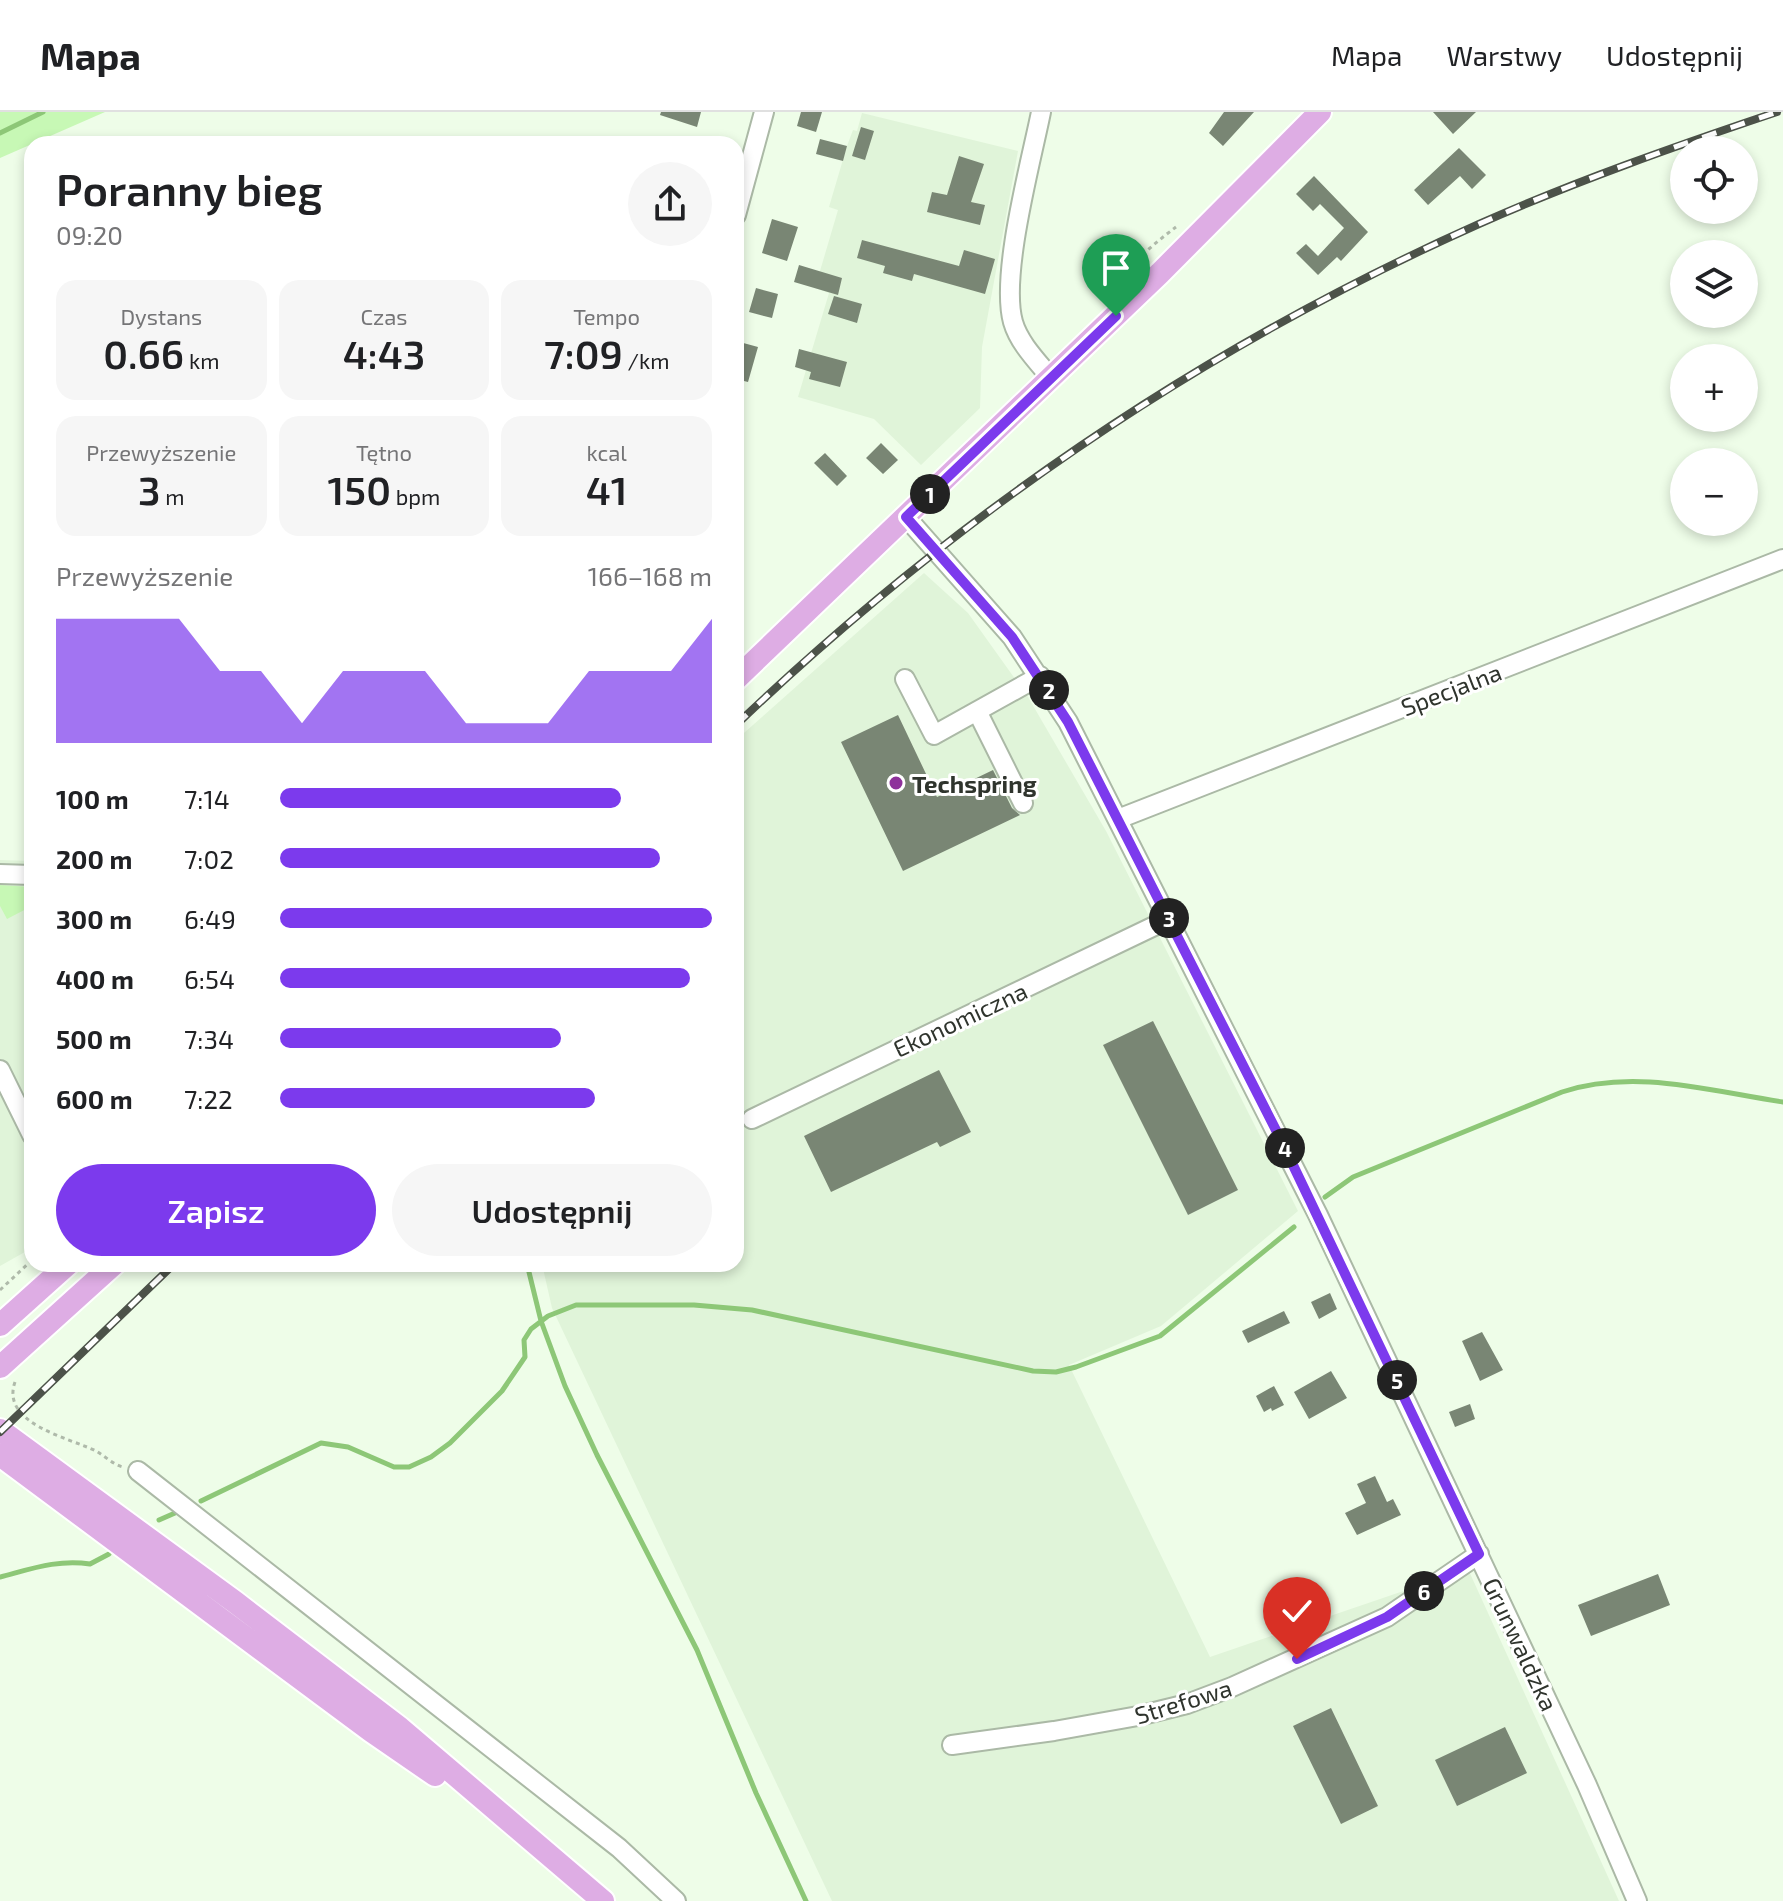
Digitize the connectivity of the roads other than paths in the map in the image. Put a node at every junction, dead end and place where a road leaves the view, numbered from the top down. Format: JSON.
{"nodes":[{"id":1,"x":764,"y":112,"type":"edge"},
{"id":2,"x":1041,"y":112,"type":"edge"},
{"id":3,"x":1320,"y":112,"type":"edge"},
{"id":4,"x":744,"y":186,"type":"edge"},
{"id":5,"x":1051,"y":378,"type":"junction"},
{"id":6,"x":906,"y":517,"type":"junction"},
{"id":7,"x":1783,"y":559,"type":"edge"},
{"id":8,"x":744,"y":669,"type":"edge"},
{"id":9,"x":1040,"y":676,"type":"junction"},
{"id":10,"x":905,"y":679,"type":"dead end"},
{"id":11,"x":977,"y":711,"type":"junction"},
{"id":12,"x":1023,"y":803,"type":"dead end"},
{"id":13,"x":1118,"y":819,"type":"junction"},
{"id":14,"x":0,"y":874,"type":"edge"},
{"id":15,"x":24,"y":875,"type":"edge"},
{"id":16,"x":1169,"y":919,"type":"junction"},
{"id":17,"x":0,"y":1070,"type":"edge"},
{"id":18,"x":24,"y":1119,"type":"edge"},
{"id":19,"x":752,"y":1119,"type":"dead end"},
{"id":20,"x":59,"y":1272,"type":"edge"},
{"id":21,"x":106,"y":1272,"type":"edge"},
{"id":22,"x":0,"y":1325,"type":"edge"},
{"id":23,"x":9,"y":1371,"type":"edge"},
{"id":24,"x":0,"y":1430,"type":"edge"},
{"id":25,"x":0,"y":1455,"type":"edge"},
{"id":26,"x":138,"y":1471,"type":"road end"},
{"id":27,"x":1479,"y":1554,"type":"junction"},
{"id":28,"x":952,"y":1745,"type":"dead end"},
{"id":29,"x":525,"y":1836,"type":"junction"},
{"id":30,"x":603,"y":1901,"type":"edge"},
{"id":31,"x":676,"y":1901,"type":"edge"},
{"id":32,"x":1637,"y":1901,"type":"edge"}],
"edges":[{"from":1,"to":4,"type":"street"},
{"from":2,"to":5,"type":"street"},
{"from":3,"to":5,"type":"main road"},
{"from":5,"to":6,"type":"main road"},
{"from":6,"to":8,"type":"main road"},
{"from":6,"to":9,"type":"street","name":"Grunwaldzka"},
{"from":7,"to":13,"type":"street","name":"Specjalna"},
{"from":9,"to":11,"type":"street"},
{"from":9,"to":13,"type":"street","name":"Grunwaldzka"},
{"from":10,"to":11,"type":"street"},
{"from":11,"to":12,"type":"street"},
{"from":13,"to":16,"type":"street","name":"Grunwaldzka"},
{"from":14,"to":15,"type":"street"},
{"from":16,"to":19,"type":"street","name":"Ekonomiczna"},
{"from":16,"to":27,"type":"street","name":"Grunwaldzka"},
{"from":17,"to":18,"type":"street"},
{"from":20,"to":22,"type":"main road"},
{"from":21,"to":23,"type":"main road"},
{"from":24,"to":29,"type":"main road"},
{"from":25,"to":29,"type":"main road"},
{"from":26,"to":31,"type":"street"},
{"from":27,"to":28,"type":"street","name":"Strefowa"},
{"from":27,"to":32,"type":"street","name":"Grunwaldzka"},
{"from":29,"to":30,"type":"main road"}]}
